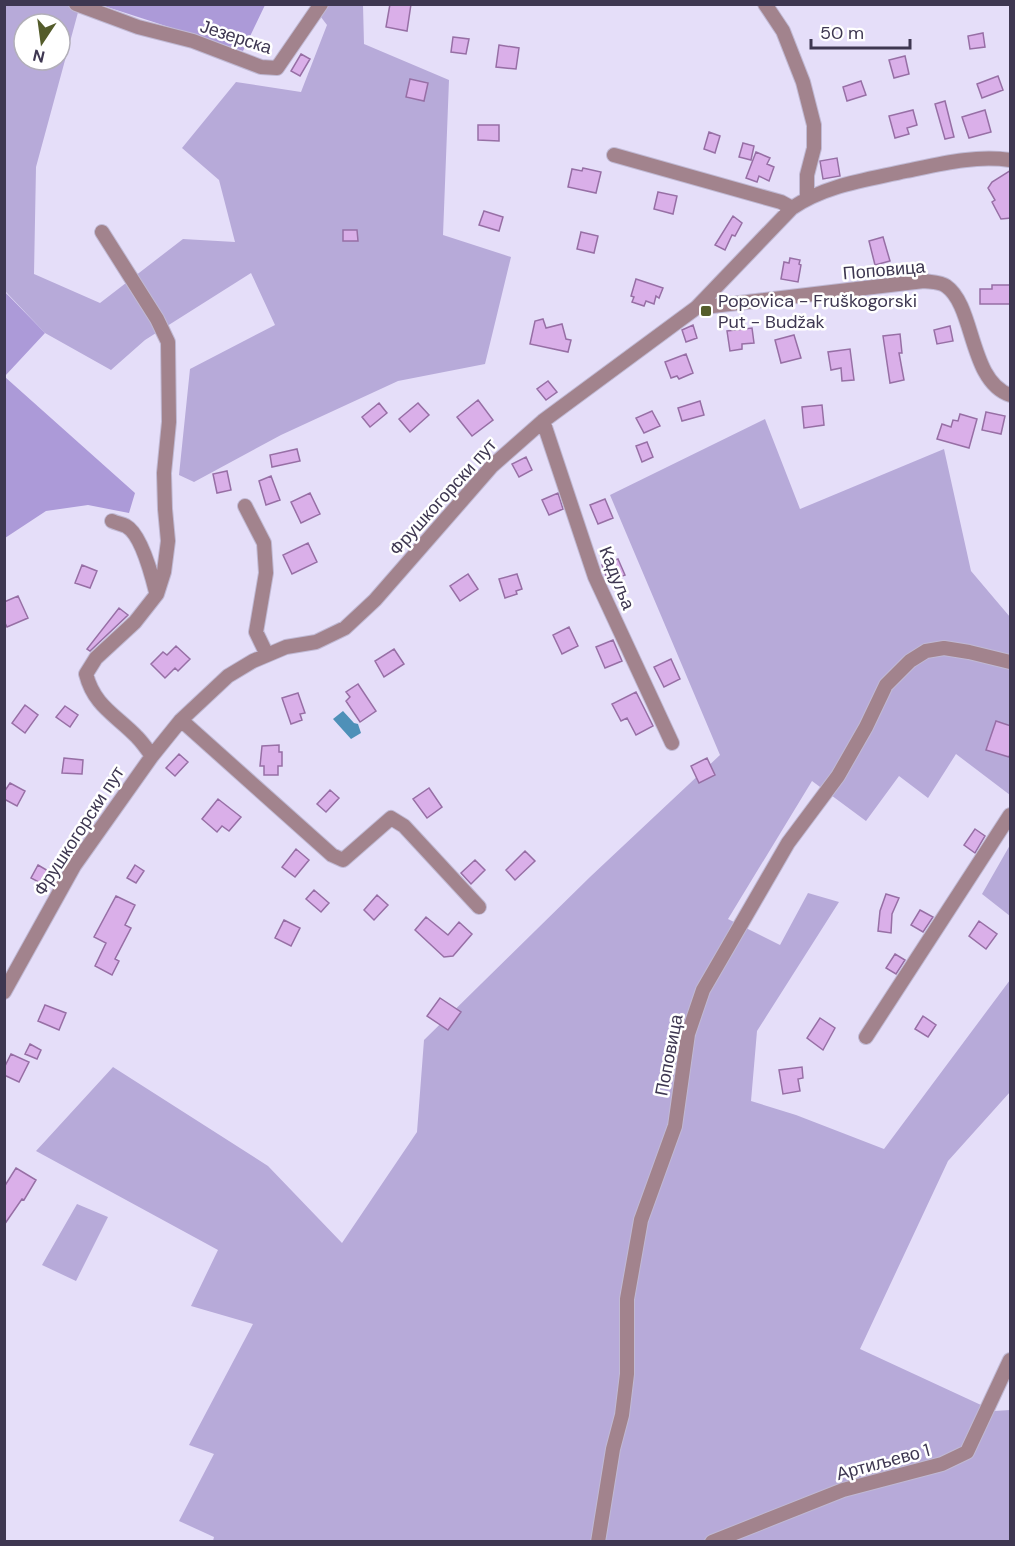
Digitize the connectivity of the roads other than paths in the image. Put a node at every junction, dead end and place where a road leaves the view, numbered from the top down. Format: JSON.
{"nodes":[{"id":1,"x":76,"y":4,"type":"edge"},
{"id":2,"x":321,"y":4,"type":"edge"},
{"id":3,"x":765,"y":4,"type":"edge"},
{"id":4,"x":614,"y":155,"type":"dead end"},
{"id":5,"x":1011,"y":160,"type":"edge"},
{"id":6,"x":807,"y":198,"type":"junction"},
{"id":7,"x":792,"y":208,"type":"junction"},
{"id":8,"x":102,"y":232,"type":"dead end"},
{"id":9,"x":696,"y":308,"type":"junction"},
{"id":10,"x":1011,"y":394,"type":"edge"},
{"id":11,"x":543,"y":421,"type":"junction"},
{"id":12,"x":245,"y":506,"type":"dead end"},
{"id":13,"x":112,"y":521,"type":"dead end"},
{"id":14,"x":157,"y":594,"type":"junction"},
{"id":15,"x":267,"y":655,"type":"junction"},
{"id":16,"x":1011,"y":662,"type":"edge"},
{"id":17,"x":181,"y":720,"type":"junction"},
{"id":18,"x":672,"y":743,"type":"dead end"},
{"id":19,"x":152,"y":756,"type":"junction"},
{"id":20,"x":1011,"y":815,"type":"edge"},
{"id":21,"x":479,"y":907,"type":"dead end"},
{"id":22,"x":4,"y":992,"type":"edge"},
{"id":23,"x":866,"y":1037,"type":"dead end"},
{"id":24,"x":1011,"y":1360,"type":"edge"},
{"id":25,"x":598,"y":1542,"type":"edge"},
{"id":26,"x":712,"y":1542,"type":"edge"}],
"edges":[{"from":1,"to":2,"type":"street","name":"Језерска"},
{"from":3,"to":6,"type":"street"},
{"from":4,"to":7,"type":"street"},
{"from":5,"to":6,"type":"street","name":"Фрушкогорски пут"},
{"from":6,"to":7,"type":"street","name":"Фрушкогорски пут"},
{"from":7,"to":9,"type":"street","name":"Фрушкогорски пут"},
{"from":8,"to":14,"type":"street"},
{"from":9,"to":10,"type":"street","name":"Поповица"},
{"from":9,"to":11,"type":"street","name":"Фрушкогорски пут"},
{"from":11,"to":15,"type":"street","name":"Фрушкогорски пут"},
{"from":11,"to":18,"type":"street","name":"Кадуља"},
{"from":12,"to":15,"type":"street"},
{"from":13,"to":14,"type":"street"},
{"from":14,"to":19,"type":"street"},
{"from":15,"to":17,"type":"street","name":"Фрушкогорски пут"},
{"from":16,"to":25,"type":"street","name":"Поповица"},
{"from":17,"to":19,"type":"street","name":"Фрушкогорски пут"},
{"from":17,"to":21,"type":"street"},
{"from":19,"to":22,"type":"street","name":"Фрушкогорски пут"},
{"from":20,"to":23,"type":"street"},
{"from":24,"to":26,"type":"street","name":"Артиљево 1"}]}
